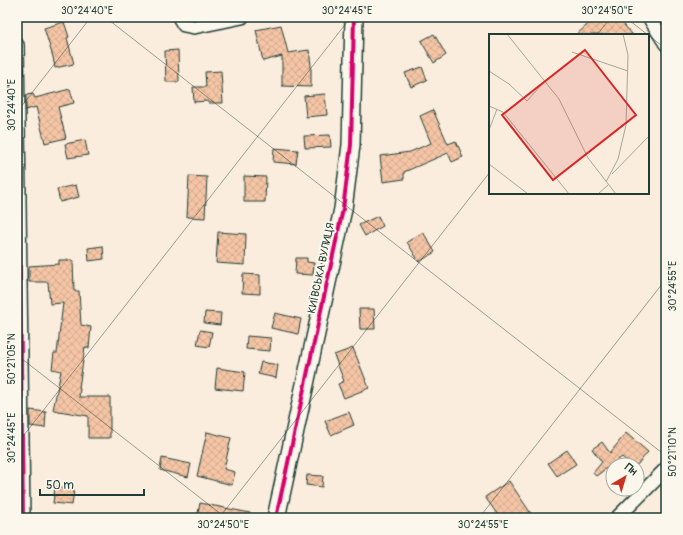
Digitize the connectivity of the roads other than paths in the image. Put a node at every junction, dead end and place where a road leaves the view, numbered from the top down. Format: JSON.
{"nodes":[{"id":1,"x":179,"y":17,"type":"edge"},
{"id":2,"x":242,"y":17,"type":"edge"},
{"id":3,"x":354,"y":17,"type":"edge"},
{"id":4,"x":649,"y":17,"type":"edge"},
{"id":5,"x":666,"y":44,"type":"edge"},
{"id":6,"x":17,"y":45,"type":"edge"},
{"id":7,"x":666,"y":469,"type":"edge"},
{"id":8,"x":24,"y":518,"type":"edge"},
{"id":9,"x":276,"y":518,"type":"edge"},
{"id":10,"x":617,"y":518,"type":"edge"}],
"edges":[{"from":1,"to":2,"type":"street"},
{"from":3,"to":9,"type":"street","name":"КИЇВСЬКА ВУЛИЦЯ"},
{"from":4,"to":5,"type":"street"},
{"from":6,"to":8,"type":"street"},
{"from":7,"to":10,"type":"street"}]}
